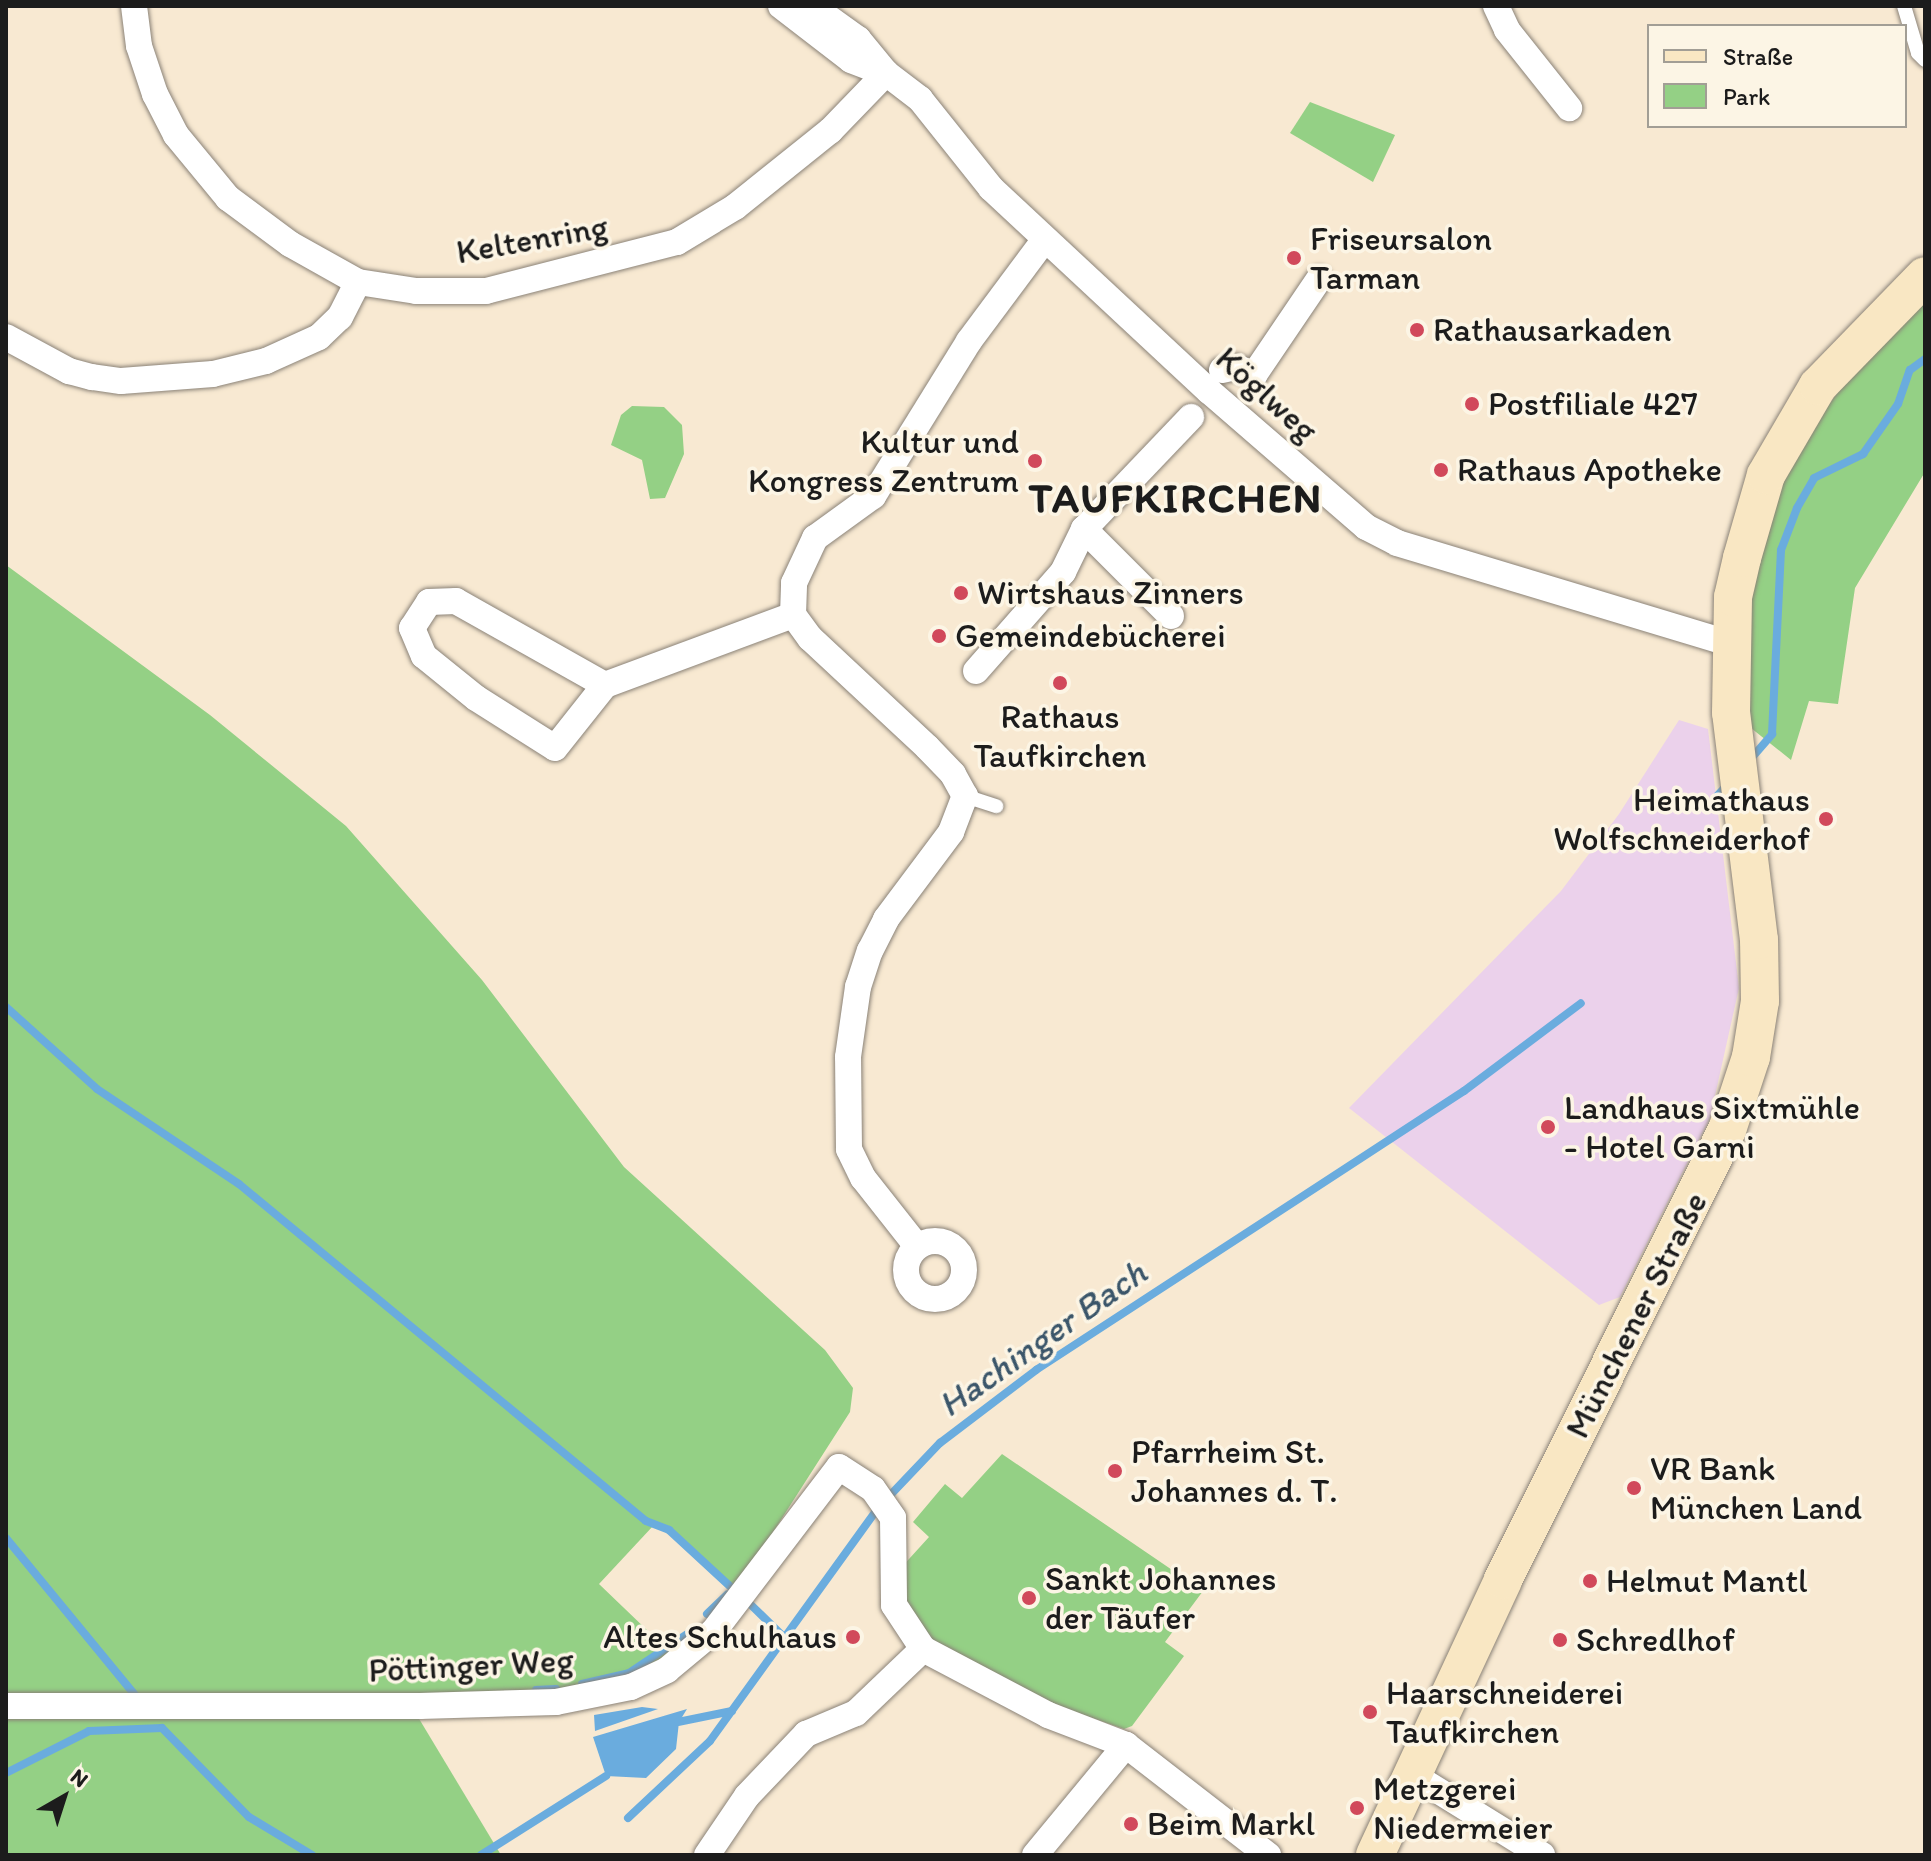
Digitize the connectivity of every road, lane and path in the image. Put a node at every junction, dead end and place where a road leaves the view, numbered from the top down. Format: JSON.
{"nodes":[{"id":1,"x":134,"y":6,"type":"edge"},
{"id":2,"x":781,"y":6,"type":"edge"},
{"id":3,"x":812,"y":6,"type":"edge"},
{"id":4,"x":1496,"y":6,"type":"edge"},
{"id":5,"x":1904,"y":6,"type":"edge"},
{"id":6,"x":1925,"y":60,"type":"edge"},
{"id":7,"x":886,"y":73,"type":"junction"},
{"id":8,"x":1569,"y":108,"type":"dead end"},
{"id":9,"x":1045,"y":239,"type":"junction"},
{"id":10,"x":1925,"y":276,"type":"edge"},
{"id":11,"x":1319,"y":279,"type":"dead end"},
{"id":12,"x":358,"y":282,"type":"junction"},
{"id":13,"x":6,"y":337,"type":"edge"},
{"id":14,"x":1222,"y":370,"type":"dead end"},
{"id":15,"x":1191,"y":417,"type":"dead end"},
{"id":16,"x":1100,"y":537,"type":"junction"},
{"id":17,"x":793,"y":615,"type":"junction"},
{"id":18,"x":1171,"y":616,"type":"dead end"},
{"id":19,"x":1731,"y":644,"type":"junction"},
{"id":20,"x":976,"y":671,"type":"dead end"},
{"id":21,"x":605,"y":685,"type":"junction"},
{"id":22,"x":965,"y":796,"type":"junction"},
{"id":23,"x":996,"y":806,"type":"dead end"},
{"id":24,"x":916,"y":1245,"type":"dead end"},
{"id":25,"x":923,"y":1649,"type":"junction"},
{"id":26,"x":6,"y":1706,"type":"edge"},
{"id":27,"x":1126,"y":1745,"type":"junction"},
{"id":28,"x":1413,"y":1775,"type":"junction"},
{"id":29,"x":707,"y":1855,"type":"edge"},
{"id":30,"x":1035,"y":1855,"type":"edge"},
{"id":31,"x":1268,"y":1855,"type":"edge"},
{"id":32,"x":1375,"y":1855,"type":"edge"},
{"id":33,"x":1542,"y":1855,"type":"edge"}],
"edges":[{"from":1,"to":12,"type":"street","name":"Keltenring"},
{"from":2,"to":7,"type":"street","name":"Köglweg"},
{"from":3,"to":7,"type":"street","name":"Köglweg"},
{"from":4,"to":8,"type":"street"},
{"from":5,"to":6,"type":"lane"},
{"from":7,"to":9,"type":"street","name":"Köglweg"},
{"from":7,"to":12,"type":"street","name":"Keltenring"},
{"from":9,"to":17,"type":"street"},
{"from":9,"to":19,"type":"street","name":"Köglweg"},
{"from":10,"to":19,"type":"main road","name":"Münchener Straße"},
{"from":11,"to":14,"type":"street"},
{"from":12,"to":13,"type":"street"},
{"from":15,"to":16,"type":"street"},
{"from":16,"to":18,"type":"street"},
{"from":16,"to":20,"type":"street"},
{"from":17,"to":21,"type":"street"},
{"from":17,"to":22,"type":"street"},
{"from":19,"to":28,"type":"main road","name":"Münchener Straße"},
{"from":21,"to":21,"type":"street"},
{"from":22,"to":23,"type":"lane"},
{"from":22,"to":24,"type":"street"},
{"from":25,"to":26,"type":"street","name":"Pöttinger Weg"},
{"from":25,"to":27,"type":"street"},
{"from":25,"to":29,"type":"street"},
{"from":27,"to":30,"type":"street"},
{"from":27,"to":31,"type":"street"},
{"from":28,"to":32,"type":"main road","name":"Münchener Straße"},
{"from":28,"to":33,"type":"street"}]}
